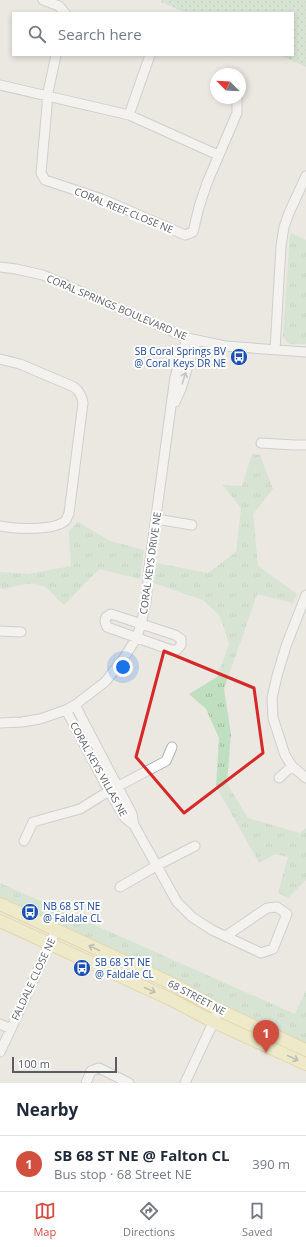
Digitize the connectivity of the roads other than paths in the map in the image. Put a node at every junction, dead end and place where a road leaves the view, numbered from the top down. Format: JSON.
{"nodes":[{"id":1,"x":43,"y":0,"type":"edge"},
{"id":2,"x":65,"y":12,"type":"edge"},
{"id":3,"x":56,"y":56,"type":"edge"},
{"id":4,"x":150,"y":56,"type":"edge"},
{"id":5,"x":0,"y":85,"type":"edge"},
{"id":6,"x":47,"y":97,"type":"junction"},
{"id":7,"x":237,"y":104,"type":"edge"},
{"id":8,"x":129,"y":115,"type":"junction"},
{"id":9,"x":218,"y":155,"type":"junction"},
{"id":10,"x":305,"y":182,"type":"edge"},
{"id":11,"x":0,"y":267,"type":"edge"},
{"id":12,"x":192,"y":339,"type":"junction"},
{"id":13,"x":275,"y":350,"type":"junction"},
{"id":14,"x":306,"y":352,"type":"edge"},
{"id":15,"x":0,"y":359,"type":"edge"},
{"id":16,"x":261,"y":444,"type":"dead end"},
{"id":17,"x":306,"y":445,"type":"edge"},
{"id":18,"x":156,"y":519,"type":"junction"},
{"id":19,"x":192,"y":525,"type":"dead end"},
{"id":20,"x":0,"y":526,"type":"edge"},
{"id":21,"x":306,"y":595,"type":"edge"},
{"id":22,"x":141,"y":624,"type":"junction"},
{"id":23,"x":0,"y":631,"type":"edge"},
{"id":24,"x":21,"y":632,"type":"dead end"},
{"id":25,"x":137,"y":637,"type":"junction"},
{"id":26,"x":75,"y":705,"type":"junction"},
{"id":27,"x":66,"y":710,"type":"junction"},
{"id":28,"x":0,"y":723,"type":"edge"},
{"id":29,"x":172,"y":747,"type":"dead end"},
{"id":30,"x":292,"y":766,"type":"junction"},
{"id":31,"x":279,"y":778,"type":"dead end"},
{"id":32,"x":306,"y":778,"type":"edge"},
{"id":33,"x":114,"y":789,"type":"junction"},
{"id":34,"x":24,"y":841,"type":"dead end"},
{"id":35,"x":194,"y":846,"type":"dead end"},
{"id":36,"x":156,"y":866,"type":"junction"},
{"id":37,"x":120,"y":887,"type":"dead end"},
{"id":38,"x":0,"y":904,"type":"edge"},
{"id":39,"x":0,"y":921,"type":"edge"},
{"id":40,"x":56,"y":930,"type":"junction"},
{"id":41,"x":226,"y":936,"type":"junction"},
{"id":42,"x":50,"y":943,"type":"junction"},
{"id":43,"x":219,"y":1010,"type":"junction"},
{"id":44,"x":214,"y":1022,"type":"junction"},
{"id":45,"x":0,"y":1024,"type":"edge"},
{"id":46,"x":11,"y":1029,"type":"junction"},
{"id":47,"x":306,"y":1050,"type":"edge"},
{"id":48,"x":0,"y":1052,"type":"edge"},
{"id":49,"x":306,"y":1064,"type":"edge"},
{"id":50,"x":86,"y":1083,"type":"edge"},
{"id":51,"x":129,"y":1083,"type":"edge"},
{"id":52,"x":185,"y":1083,"type":"edge"}],
"edges":[{"from":1,"to":2,"type":"street"},
{"from":3,"to":6,"type":"street"},
{"from":4,"to":8,"type":"street"},
{"from":5,"to":6,"type":"street"},
{"from":6,"to":8,"type":"street"},
{"from":6,"to":9,"type":"street","name":"CORAL REEF CLOSE NE"},
{"from":7,"to":9,"type":"street"},
{"from":8,"to":9,"type":"street"},
{"from":10,"to":13,"type":"street"},
{"from":11,"to":12,"type":"street","name":"CORAL SPRINGS BOULEVARD NE"},
{"from":12,"to":13,"type":"street","name":"CORAL SPRINGS BOULEVARD NE"},
{"from":12,"to":18,"type":"street","name":"CORAL KEYS DRIVE NE"},
{"from":13,"to":14,"type":"street","name":"CORAL SPRINGS BOULEVARD NE"},
{"from":15,"to":20,"type":"street"},
{"from":16,"to":17,"type":"street"},
{"from":18,"to":19,"type":"street"},
{"from":18,"to":22,"type":"street","name":"CORAL KEYS DRIVE NE"},
{"from":21,"to":30,"type":"street"},
{"from":22,"to":25,"type":"street","name":"CORAL KEYS DRIVE NE"},
{"from":22,"to":25,"type":"street"},
{"from":22,"to":25,"type":"street"},
{"from":23,"to":24,"type":"street"},
{"from":25,"to":26,"type":"street","name":"CORAL KEYS DRIVE NE"},
{"from":26,"to":27,"type":"street","name":"CORAL KEYS DRIVE NE"},
{"from":26,"to":33,"type":"street","name":"CORAL KEYS VILLAS NE"},
{"from":27,"to":28,"type":"street","name":"CORAL KEYS DRIVE NE"},
{"from":27,"to":33,"type":"street","name":"CORAL KEYS VILLAS NE"},
{"from":29,"to":33,"type":"street"},
{"from":30,"to":31,"type":"street"},
{"from":30,"to":32,"type":"street"},
{"from":33,"to":34,"type":"street"},
{"from":33,"to":36,"type":"street","name":"CORAL KEYS VILLAS NE"},
{"from":35,"to":36,"type":"street"},
{"from":36,"to":37,"type":"street"},
{"from":36,"to":41,"type":"street","name":"CORAL KEYS VILLAS NE"},
{"from":38,"to":40,"type":"main road","name":"68 STREET NE"},
{"from":39,"to":42,"type":"main road","name":"68 STREET NE"},
{"from":40,"to":42,"type":"street","name":"FALDALE CLOSE NE"},
{"from":43,"to":40,"type":"main road","name":"68 STREET NE","one_way":true},
{"from":41,"to":41,"type":"street","name":"CORAL KEYS VILLAS NE"},
{"from":42,"to":44,"type":"main road","name":"68 STREET NE","one_way":true},
{"from":42,"to":46,"type":"street","name":"FALDALE CLOSE NE"},
{"from":43,"to":44,"type":"street"},
{"from":43,"to":47,"type":"main road","name":"68 STREET NE"},
{"from":44,"to":49,"type":"main road","name":"68 STREET NE","one_way":true},
{"from":44,"to":52,"type":"street"},
{"from":45,"to":46,"type":"street","name":"FALDALE CLOSE NE"},
{"from":46,"to":48,"type":"street","name":"FALDALE CLOSE NE"},
{"from":50,"to":51,"type":"street"}]}
